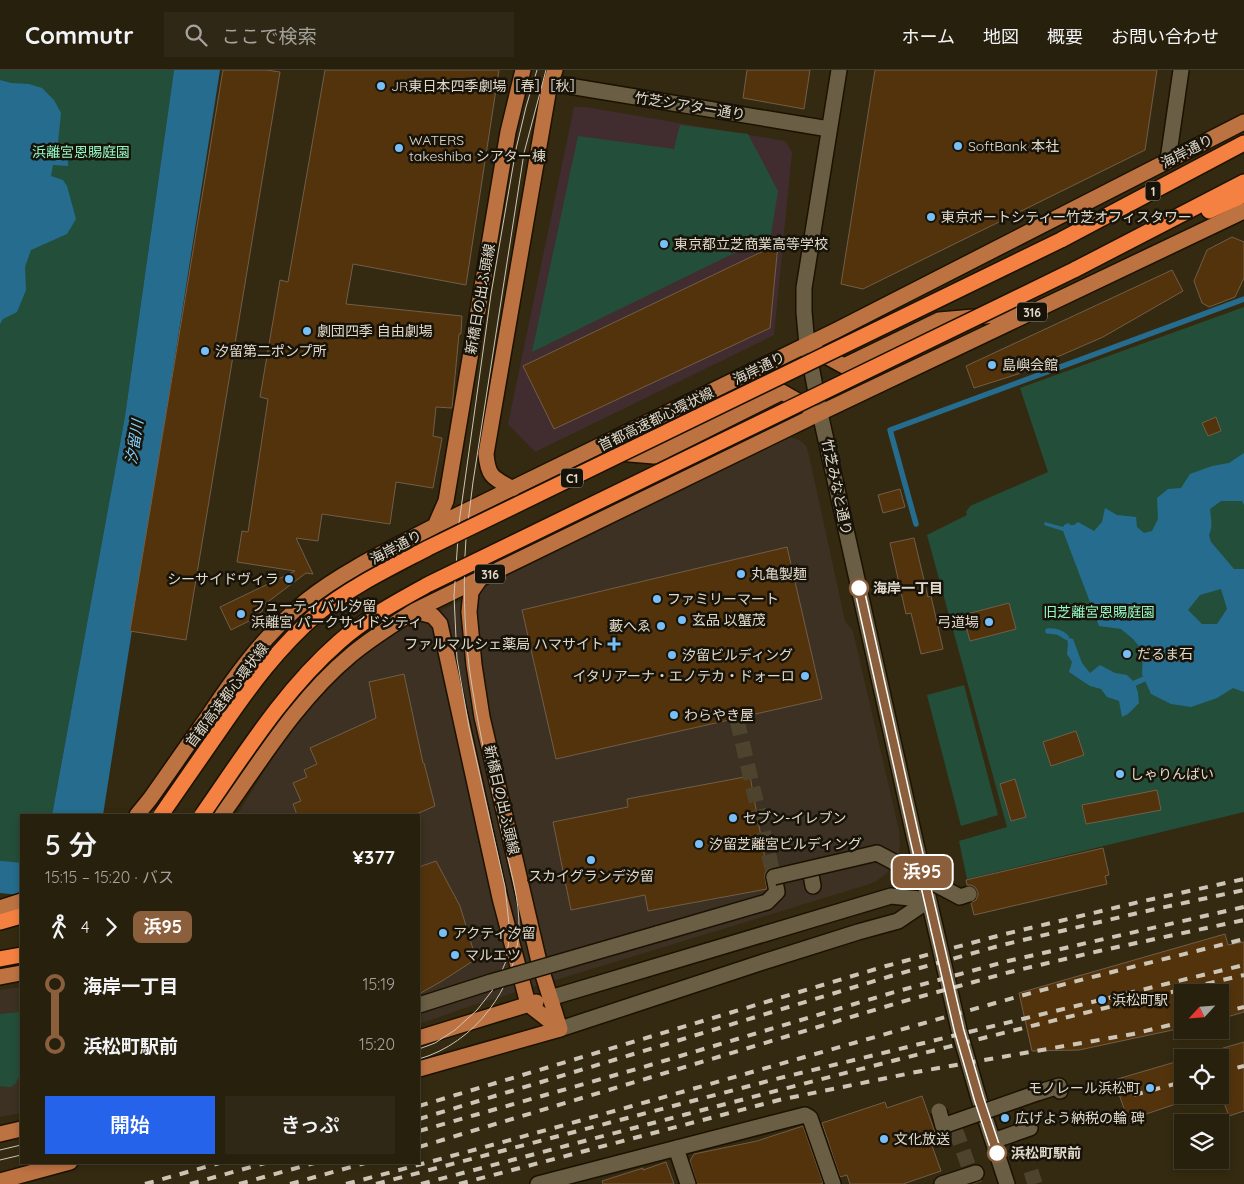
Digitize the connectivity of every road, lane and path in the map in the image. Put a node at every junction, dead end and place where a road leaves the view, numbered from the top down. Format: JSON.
{"nodes":[{"id":1,"x":523,"y":70,"type":"edge"},
{"id":2,"x":839,"y":70,"type":"edge"},
{"id":3,"x":1181,"y":70,"type":"edge"},
{"id":4,"x":553,"y":76,"type":"edge"},
{"id":5,"x":1244,"y":122,"type":"edge"},
{"id":6,"x":829,"y":129,"type":"junction"},
{"id":7,"x":1244,"y":142,"type":"edge"},
{"id":8,"x":1244,"y":152,"type":"edge"},
{"id":9,"x":1168,"y":160,"type":"junction"},
{"id":10,"x":1244,"y":182,"type":"edge"},
{"id":11,"x":1244,"y":195,"type":"edge"},
{"id":12,"x":1244,"y":211,"type":"edge"},
{"id":13,"x":1061,"y":240,"type":"junction"},
{"id":14,"x":1074,"y":270,"type":"junction"},
{"id":15,"x":1031,"y":312,"type":"junction"},
{"id":16,"x":807,"y":345,"type":"junction"},
{"id":17,"x":820,"y":413,"type":"junction"},
{"id":18,"x":589,"y":451,"type":"junction"},
{"id":19,"x":512,"y":489,"type":"junction"},
{"id":20,"x":435,"y":526,"type":"junction"},
{"id":21,"x":480,"y":579,"type":"junction"},
{"id":22,"x":414,"y":612,"type":"junction"},
{"id":23,"x":138,"y":814,"type":"edge"},
{"id":24,"x":162,"y":814,"type":"edge"},
{"id":25,"x":203,"y":814,"type":"edge"},
{"id":26,"x":223,"y":814,"type":"edge"},
{"id":27,"x":810,"y":869,"type":"junction"},
{"id":28,"x":814,"y":886,"type":"dead end"},
{"id":29,"x":969,"y":894,"type":"dead end"},
{"id":30,"x":929,"y":900,"type":"junction"},
{"id":31,"x":20,"y":901,"type":"edge"},
{"id":32,"x":0,"y":908,"type":"edge"},
{"id":33,"x":20,"y":916,"type":"edge"},
{"id":34,"x":0,"y":922,"type":"edge"},
{"id":35,"x":20,"y":955,"type":"edge"},
{"id":36,"x":0,"y":959,"type":"edge"},
{"id":37,"x":20,"y":973,"type":"edge"},
{"id":38,"x":0,"y":977,"type":"edge"},
{"id":39,"x":550,"y":998,"type":"junction"},
{"id":40,"x":528,"y":1004,"type":"junction"},
{"id":41,"x":420,"y":1005,"type":"edge"},
{"id":42,"x":560,"y":1030,"type":"junction"},
{"id":43,"x":420,"y":1038,"type":"edge"},
{"id":44,"x":420,"y":1069,"type":"edge"},
{"id":45,"x":1060,"y":1091,"type":"dead end"},
{"id":46,"x":939,"y":1111,"type":"dead end"},
{"id":47,"x":1030,"y":1128,"type":"dead end"},
{"id":48,"x":20,"y":1129,"type":"edge"},
{"id":49,"x":0,"y":1134,"type":"edge"},
{"id":50,"x":993,"y":1141,"type":"junction"},
{"id":51,"x":676,"y":1148,"type":"junction"},
{"id":52,"x":63,"y":1164,"type":"edge"},
{"id":53,"x":976,"y":1173,"type":"dead end"},
{"id":54,"x":582,"y":1178,"type":"edge"},
{"id":55,"x":4,"y":1182,"type":"edge"},
{"id":56,"x":538,"y":1184,"type":"edge"},
{"id":57,"x":688,"y":1184,"type":"edge"},
{"id":58,"x":833,"y":1184,"type":"edge"},
{"id":59,"x":942,"y":1184,"type":"edge"},
{"id":60,"x":1007,"y":1184,"type":"edge"}],
"edges":[{"from":1,"to":20,"type":"main road","name":"新橋日の出ふ頭線"},
{"from":2,"to":6,"type":"street","name":"竹芝みなと通り"},
{"from":3,"to":9,"type":"street"},
{"from":4,"to":6,"type":"street","name":"竹芝シアター通り"},
{"from":4,"to":19,"type":"main road"},
{"from":5,"to":9,"type":"main road","name":"海岸通り"},
{"from":6,"to":16,"type":"street","name":"竹芝みなと通り"},
{"from":7,"to":13,"type":"highway","number":"1"},
{"from":8,"to":13,"type":"highway","name":"首都高速都心環状線","number":"C1"},
{"from":9,"to":16,"type":"main road","name":"海岸通り"},
{"from":10,"to":14,"type":"highway"},
{"from":11,"to":14,"type":"highway","number":"C1"},
{"from":12,"to":15,"type":"main road","number":"316"},
{"from":13,"to":24,"type":"highway","name":"首都高速都心環状線","number":"C1","bridge":true},
{"from":14,"to":25,"type":"highway","number":"C1","bridge":true},
{"from":15,"to":16,"type":"main road","number":"316"},
{"from":15,"to":17,"type":"main road","number":"316"},
{"from":16,"to":17,"type":"street","name":"竹芝みなと通り"},
{"from":16,"to":18,"type":"main road","name":"海岸通り"},
{"from":17,"to":18,"type":"main road"},
{"from":17,"to":21,"type":"main road","number":"316"},
{"from":17,"to":30,"type":"street","name":"竹芝みなと通り"},
{"from":18,"to":19,"type":"main road","name":"海岸通り"},
{"from":19,"to":20,"type":"main road","name":"海岸通り"},
{"from":20,"to":23,"type":"main road","name":"海岸通り"},
{"from":21,"to":22,"type":"main road","number":"316"},
{"from":21,"to":39,"type":"main road","name":"新橋日の出ふ頭線"},
{"from":22,"to":26,"type":"main road","number":"316"},
{"from":22,"to":40,"type":"main road","name":"新橋日の出ふ頭線"},
{"from":27,"to":28,"type":"street"},
{"from":27,"to":29,"type":"street","bridge":true},
{"from":27,"to":41,"type":"street","bridge":true},
{"from":30,"to":39,"type":"street"},
{"from":30,"to":42,"type":"street"},
{"from":30,"to":50,"type":"street","name":"竹芝みなと通り"},
{"from":31,"to":32,"type":"main road"},
{"from":33,"to":34,"type":"highway"},
{"from":35,"to":36,"type":"highway"},
{"from":37,"to":38,"type":"main road"},
{"from":39,"to":40,"type":"main road"},
{"from":39,"to":42,"type":"main road","name":"新橋日の出ふ頭線"},
{"from":40,"to":42,"type":"main road"},
{"from":40,"to":43,"type":"main road"},
{"from":42,"to":44,"type":"main road"},
{"from":45,"to":46,"type":"street","bridge":true},
{"from":47,"to":50,"type":"street"},
{"from":48,"to":49,"type":"main road"},
{"from":50,"to":60,"type":"street","name":"竹芝みなと通り"},
{"from":51,"to":54,"type":"street"},
{"from":51,"to":57,"type":"street"},
{"from":51,"to":58,"type":"street"},
{"from":52,"to":55,"type":"main road"},
{"from":53,"to":59,"type":"street"},
{"from":54,"to":56,"type":"street"}]}
